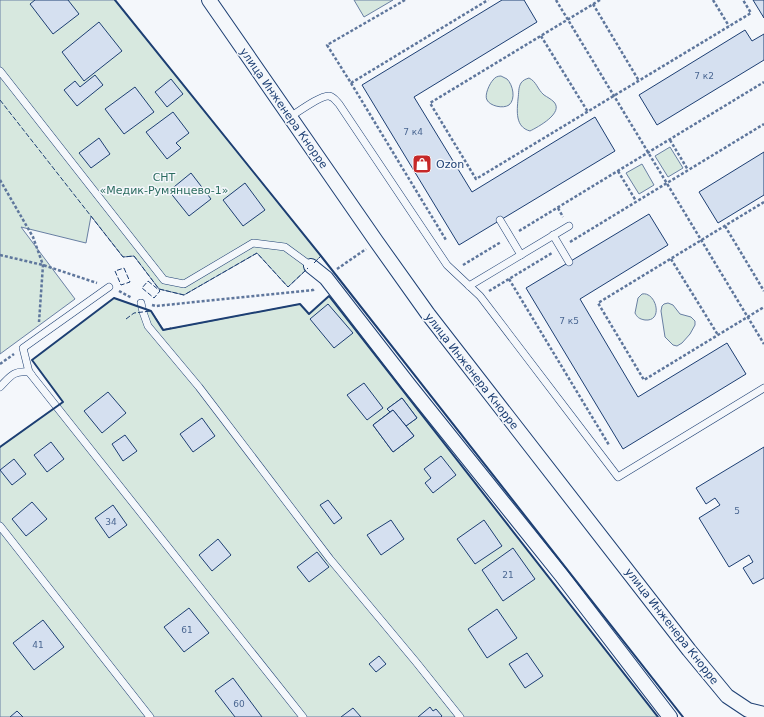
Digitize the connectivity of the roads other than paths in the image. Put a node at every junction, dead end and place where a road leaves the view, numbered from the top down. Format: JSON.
{"nodes":[{"id":1,"x":209,"y":0,"type":"edge"},
{"id":2,"x":0,"y":72,"type":"edge"},
{"id":3,"x":290,"y":117,"type":"junction"},
{"id":4,"x":500,"y":220,"type":"dead end"},
{"id":5,"x":569,"y":226,"type":"dead end"},
{"id":6,"x":553,"y":235,"type":"junction"},
{"id":7,"x":521,"y":255,"type":"junction"},
{"id":8,"x":569,"y":262,"type":"dead end"},
{"id":9,"x":311,"y":266,"type":"joint"},
{"id":10,"x":109,"y":286,"type":"road end"},
{"id":11,"x":469,"y":286,"type":"junction"},
{"id":12,"x":141,"y":303,"type":"road end"},
{"id":13,"x":29,"y":372,"type":"junction"},
{"id":14,"x":0,"y":387,"type":"edge"},
{"id":15,"x":764,"y":388,"type":"edge"},
{"id":16,"x":0,"y":526,"type":"edge"},
{"id":17,"x":764,"y":714,"type":"edge"},
{"id":18,"x":150,"y":717,"type":"edge"},
{"id":19,"x":303,"y":717,"type":"edge"},
{"id":20,"x":460,"y":717,"type":"edge"},
{"id":21,"x":670,"y":717,"type":"edge"}],
"edges":[{"from":1,"to":3,"type":"street","name":"улица Инженера Кнорре"},
{"from":2,"to":9,"type":"lane"},
{"from":3,"to":11,"type":"lane"},
{"from":3,"to":17,"type":"street","name":"улица Инженера Кнорре"},
{"from":4,"to":7,"type":"lane"},
{"from":5,"to":6,"type":"lane"},
{"from":6,"to":7,"type":"lane"},
{"from":6,"to":8,"type":"lane"},
{"from":7,"to":11,"type":"lane"},
{"from":9,"to":21,"type":"street"},
{"from":10,"to":13,"type":"lane"},
{"from":11,"to":15,"type":"lane"},
{"from":12,"to":20,"type":"lane"},
{"from":13,"to":14,"type":"lane"},
{"from":13,"to":19,"type":"lane"},
{"from":16,"to":18,"type":"lane"}]}
